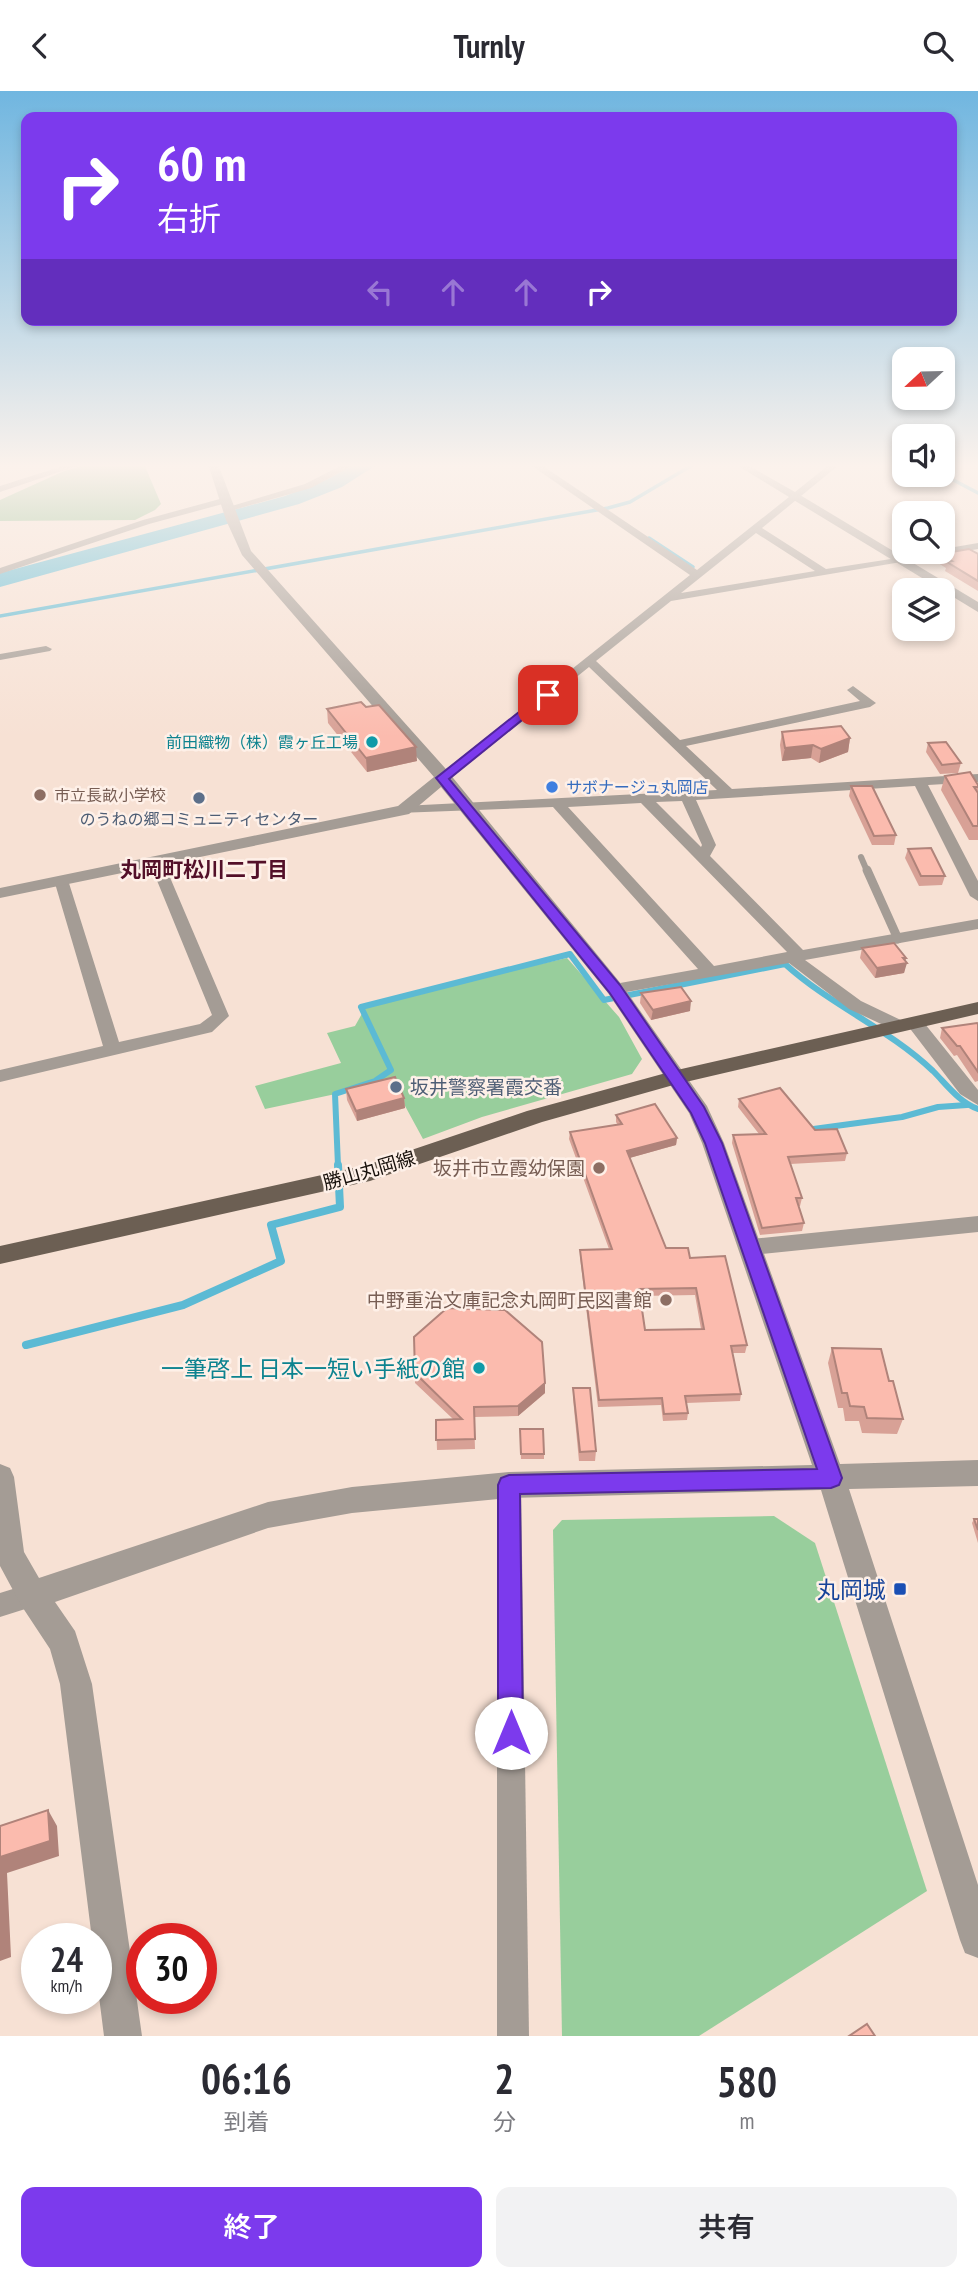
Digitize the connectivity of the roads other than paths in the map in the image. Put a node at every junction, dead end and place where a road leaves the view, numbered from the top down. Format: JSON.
{"nodes":[{"id":1,"x":48,"y":555,"type":"edge"},
{"id":2,"x":248,"y":555,"type":"edge"},
{"id":3,"x":666,"y":555,"type":"edge"},
{"id":4,"x":721,"y":555,"type":"edge"},
{"id":5,"x":797,"y":555,"type":"edge"},
{"id":6,"x":892,"y":560,"type":"edge"},
{"id":7,"x":907,"y":564,"type":"edge"},
{"id":8,"x":0,"y":571,"type":"edge"},
{"id":9,"x":824,"y":572,"type":"junction"},
{"id":10,"x":696,"y":575,"type":"junction"},
{"id":11,"x":667,"y":599,"type":"junction"},
{"id":12,"x":978,"y":608,"type":"edge"},
{"id":13,"x":46,"y":649,"type":"dead end"},
{"id":14,"x":0,"y":657,"type":"edge"},
{"id":15,"x":590,"y":661,"type":"junction"},
{"id":16,"x":853,"y":690,"type":"dead end"},
{"id":17,"x":677,"y":744,"type":"junction"},
{"id":18,"x":442,"y":778,"type":"junction"},
{"id":19,"x":978,"y":778,"type":"edge"},
{"id":20,"x":920,"y":782,"type":"junction"},
{"id":21,"x":728,"y":793,"type":"junction"},
{"id":22,"x":687,"y":796,"type":"junction"},
{"id":23,"x":645,"y":799,"type":"junction"},
{"id":24,"x":556,"y":803,"type":"junction"},
{"id":25,"x":468,"y":808,"type":"junction"},
{"id":26,"x":403,"y":810,"type":"junction"},
{"id":27,"x":702,"y":857,"type":"junction"},
{"id":28,"x":861,"y":857,"type":"dead end"},
{"id":29,"x":156,"y":861,"type":"junction"},
{"id":30,"x":61,"y":880,"type":"junction"},
{"id":31,"x":0,"y":893,"type":"edge"},
{"id":32,"x":978,"y":896,"type":"edge"},
{"id":33,"x":978,"y":924,"type":"edge"},
{"id":34,"x":898,"y":939,"type":"junction"},
{"id":35,"x":794,"y":955,"type":"junction"},
{"id":36,"x":710,"y":972,"type":"junction"},
{"id":37,"x":615,"y":989,"type":"junction"},
{"id":38,"x":978,"y":1007,"type":"edge"},
{"id":39,"x":908,"y":1025,"type":"junction"},
{"id":40,"x":113,"y":1050,"type":"junction"},
{"id":41,"x":0,"y":1076,"type":"edge"},
{"id":42,"x":677,"y":1077,"type":"junction"},
{"id":43,"x":978,"y":1099,"type":"edge"},
{"id":44,"x":978,"y":1224,"type":"edge"},
{"id":45,"x":751,"y":1247,"type":"junction"},
{"id":46,"x":0,"y":1255,"type":"edge"},
{"id":47,"x":978,"y":1473,"type":"edge"},
{"id":48,"x":0,"y":1478,"type":"edge"},
{"id":49,"x":831,"y":1478,"type":"junction"},
{"id":50,"x":509,"y":1485,"type":"junction"},
{"id":51,"x":32,"y":1595,"type":"junction"},
{"id":52,"x":0,"y":1605,"type":"edge"},
{"id":53,"x":978,"y":1940,"type":"edge"},
{"id":54,"x":123,"y":2036,"type":"edge"},
{"id":55,"x":513,"y":2036,"type":"edge"}],
"edges":[{"from":1,"to":8,"type":"street"},
{"from":2,"to":18,"type":"street"},
{"from":3,"to":10,"type":"street"},
{"from":4,"to":10,"type":"street"},
{"from":5,"to":9,"type":"street"},
{"from":6,"to":9,"type":"street"},
{"from":7,"to":12,"type":"street"},
{"from":9,"to":11,"type":"street"},
{"from":10,"to":11,"type":"street"},
{"from":11,"to":15,"type":"street"},
{"from":13,"to":14,"type":"street"},
{"from":15,"to":17,"type":"street"},
{"from":15,"to":18,"type":"street"},
{"from":16,"to":17,"type":"street"},
{"from":17,"to":21,"type":"street"},
{"from":18,"to":25,"type":"street"},
{"from":18,"to":26,"type":"street"},
{"from":19,"to":20,"type":"street"},
{"from":20,"to":21,"type":"street"},
{"from":20,"to":32,"type":"street"},
{"from":21,"to":22,"type":"street"},
{"from":22,"to":23,"type":"street"},
{"from":22,"to":27,"type":"street"},
{"from":23,"to":24,"type":"street"},
{"from":23,"to":27,"type":"street"},
{"from":24,"to":25,"type":"street"},
{"from":24,"to":36,"type":"street"},
{"from":25,"to":26,"type":"street"},
{"from":25,"to":37,"type":"street"},
{"from":26,"to":29,"type":"street"},
{"from":27,"to":35,"type":"street"},
{"from":28,"to":34,"type":"lane"},
{"from":29,"to":30,"type":"street"},
{"from":29,"to":40,"type":"street"},
{"from":30,"to":31,"type":"street"},
{"from":30,"to":40,"type":"street"},
{"from":33,"to":34,"type":"street"},
{"from":34,"to":35,"type":"street"},
{"from":35,"to":36,"type":"street"},
{"from":35,"to":39,"type":"street"},
{"from":36,"to":37,"type":"street"},
{"from":37,"to":42,"type":"street"},
{"from":38,"to":39,"type":"main road","name":"勝山丸岡線"},
{"from":39,"to":42,"type":"main road","name":"勝山丸岡線"},
{"from":39,"to":43,"type":"street"},
{"from":40,"to":41,"type":"street"},
{"from":42,"to":45,"type":"street"},
{"from":42,"to":46,"type":"main road","name":"勝山丸岡線"},
{"from":44,"to":45,"type":"street"},
{"from":45,"to":49,"type":"street"},
{"from":47,"to":49,"type":"street"},
{"from":48,"to":51,"type":"street"},
{"from":49,"to":50,"type":"street"},
{"from":49,"to":53,"type":"street"},
{"from":50,"to":51,"type":"street"},
{"from":50,"to":55,"type":"street"},
{"from":51,"to":52,"type":"street"},
{"from":51,"to":54,"type":"street"}]}
